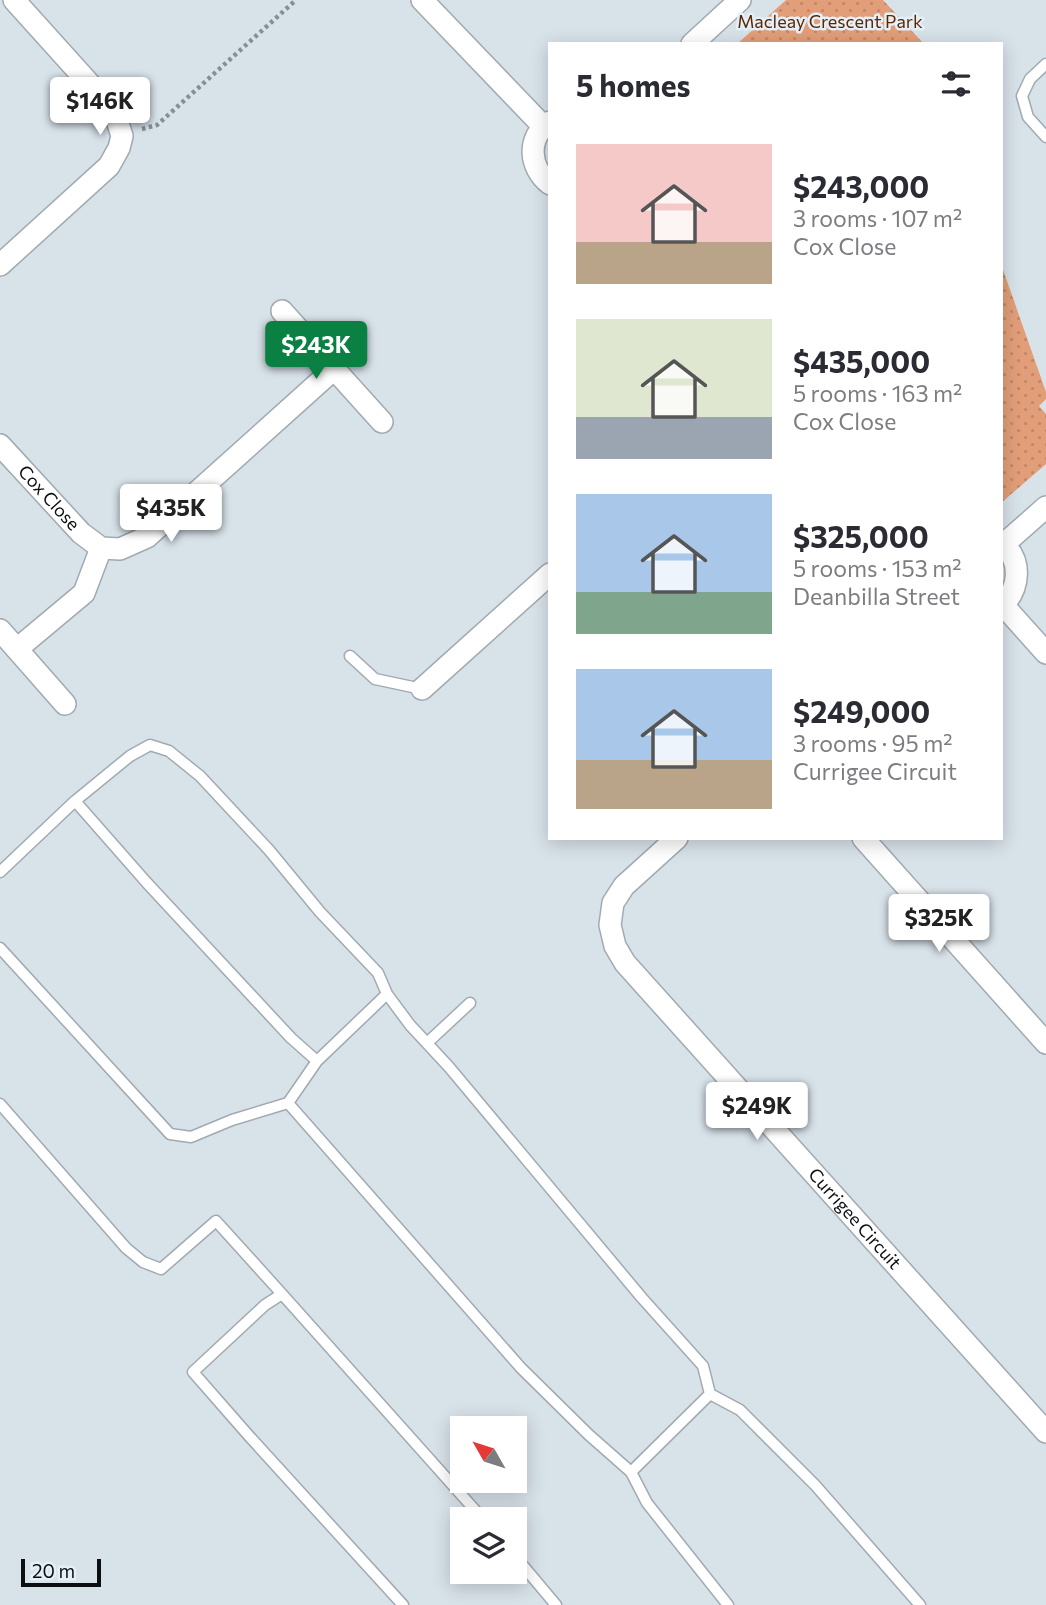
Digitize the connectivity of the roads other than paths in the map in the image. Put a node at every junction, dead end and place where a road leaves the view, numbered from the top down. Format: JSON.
{"nodes":[{"id":1,"x":14,"y":0,"type":"edge"},
{"id":2,"x":422,"y":0,"type":"edge"},
{"id":3,"x":740,"y":0,"type":"edge"},
{"id":4,"x":694,"y":42,"type":"edge"},
{"id":5,"x":1046,"y":64,"type":"edge"},
{"id":6,"x":546,"y":124,"type":"edge"},
{"id":7,"x":1046,"y":137,"type":"edge"},
{"id":8,"x":548,"y":182,"type":"edge"},
{"id":9,"x":0,"y":265,"type":"edge"},
{"id":10,"x":282,"y":311,"type":"dead end"},
{"id":11,"x":334,"y":369,"type":"junction"},
{"id":12,"x":382,"y":422,"type":"dead end"},
{"id":13,"x":0,"y":445,"type":"edge"},
{"id":14,"x":1046,"y":507,"type":"edge"},
{"id":15,"x":1003,"y":543,"type":"edge"},
{"id":16,"x":101,"y":548,"type":"junction"},
{"id":17,"x":548,"y":577,"type":"edge"},
{"id":18,"x":1003,"y":605,"type":"edge"},
{"id":19,"x":1003,"y":607,"type":"edge"},
{"id":20,"x":0,"y":630,"type":"edge"},
{"id":21,"x":17,"y":649,"type":"junction"},
{"id":22,"x":1046,"y":653,"type":"edge"},
{"id":23,"x":350,"y":656,"type":"dead end"},
{"id":24,"x":422,"y":688,"type":"joint"},
{"id":25,"x":65,"y":704,"type":"dead end"},
{"id":26,"x":75,"y":801,"type":"junction"},
{"id":27,"x":675,"y":840,"type":"edge"},
{"id":28,"x":865,"y":840,"type":"edge"},
{"id":29,"x":0,"y":872,"type":"edge"},
{"id":30,"x":0,"y":948,"type":"edge"},
{"id":31,"x":387,"y":994,"type":"junction"},
{"id":32,"x":470,"y":1003,"type":"dead end"},
{"id":33,"x":427,"y":1042,"type":"junction"},
{"id":34,"x":1046,"y":1043,"type":"edge"},
{"id":35,"x":317,"y":1061,"type":"junction"},
{"id":36,"x":288,"y":1103,"type":"junction"},
{"id":37,"x":0,"y":1104,"type":"edge"},
{"id":38,"x":282,"y":1294,"type":"junction"},
{"id":39,"x":710,"y":1394,"type":"junction"},
{"id":40,"x":1046,"y":1432,"type":"edge"},
{"id":41,"x":631,"y":1472,"type":"junction"},
{"id":42,"x":471,"y":1507,"type":"edge"},
{"id":43,"x":527,"y":1570,"type":"edge"},
{"id":44,"x":404,"y":1605,"type":"edge"},
{"id":45,"x":556,"y":1605,"type":"edge"},
{"id":46,"x":728,"y":1605,"type":"edge"},
{"id":47,"x":920,"y":1605,"type":"edge"}],
"edges":[{"from":1,"to":9,"type":"street"},
{"from":2,"to":6,"type":"street"},
{"from":3,"to":4,"type":"street"},
{"from":5,"to":7,"type":"lane"},
{"from":6,"to":8,"type":"street"},
{"from":10,"to":11,"type":"street"},
{"from":11,"to":12,"type":"street"},
{"from":11,"to":16,"type":"street"},
{"from":13,"to":16,"type":"street","name":"Cox Close"},
{"from":14,"to":15,"type":"street"},
{"from":15,"to":18,"type":"street"},
{"from":16,"to":21,"type":"street"},
{"from":17,"to":24,"type":"street"},
{"from":19,"to":22,"type":"street"},
{"from":20,"to":21,"type":"street"},
{"from":21,"to":25,"type":"street"},
{"from":23,"to":24,"type":"lane"},
{"from":26,"to":29,"type":"lane"},
{"from":26,"to":31,"type":"lane"},
{"from":26,"to":35,"type":"lane"},
{"from":27,"to":40,"type":"street","name":"Currigee Circuit"},
{"from":28,"to":34,"type":"street"},
{"from":30,"to":36,"type":"lane"},
{"from":31,"to":33,"type":"lane"},
{"from":31,"to":35,"type":"lane"},
{"from":32,"to":33,"type":"lane"},
{"from":33,"to":39,"type":"lane"},
{"from":35,"to":36,"type":"lane"},
{"from":36,"to":41,"type":"lane"},
{"from":37,"to":38,"type":"lane"},
{"from":38,"to":42,"type":"lane"},
{"from":38,"to":44,"type":"lane"},
{"from":39,"to":41,"type":"lane"},
{"from":39,"to":47,"type":"lane"},
{"from":41,"to":46,"type":"lane"},
{"from":43,"to":45,"type":"lane"}]}
